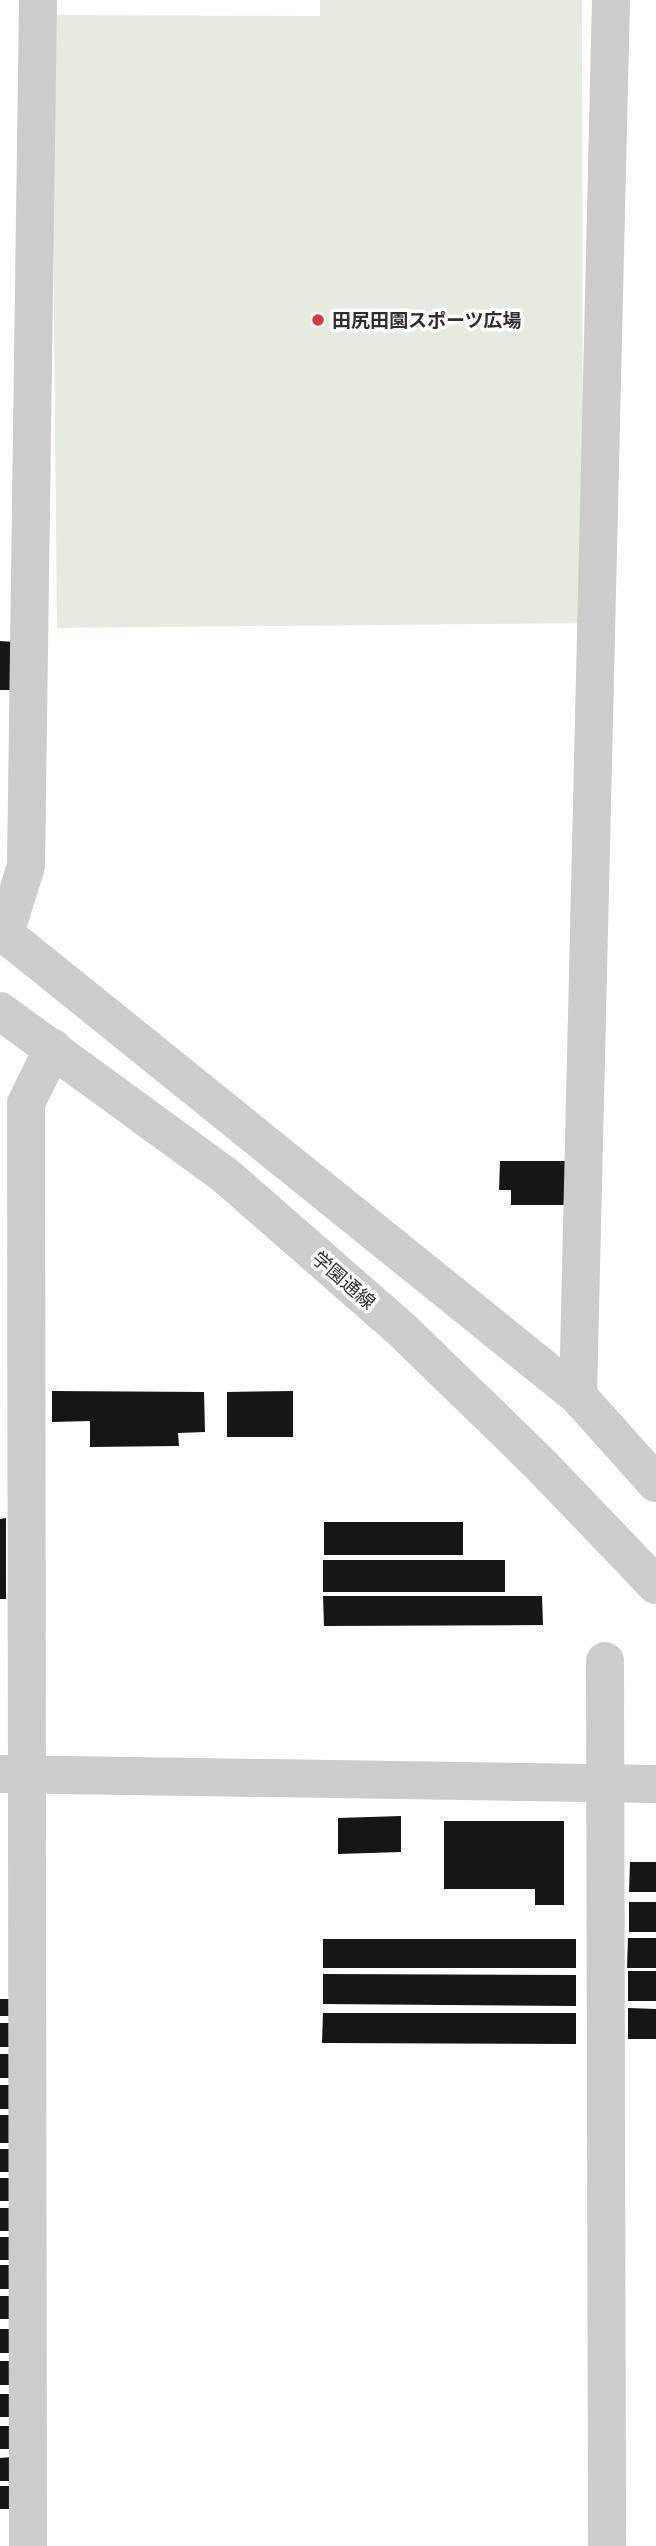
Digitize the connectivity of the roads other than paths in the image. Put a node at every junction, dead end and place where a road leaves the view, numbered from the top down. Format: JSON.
{"nodes":[{"id":1,"x":37,"y":0,"type":"edge"},
{"id":2,"x":611,"y":0,"type":"edge"},
{"id":3,"x":2,"y":931,"type":"edge"},
{"id":4,"x":0,"y":1011,"type":"edge"},
{"id":5,"x":53,"y":1048,"type":"junction"},
{"id":6,"x":578,"y":1396,"type":"junction"},
{"id":7,"x":656,"y":1483,"type":"edge"},
{"id":8,"x":656,"y":1585,"type":"edge"},
{"id":9,"x":605,"y":1661,"type":"dead end"},
{"id":10,"x":14,"y":1774,"type":"edge"},
{"id":11,"x":656,"y":1784,"type":"edge"},
{"id":12,"x":605,"y":1785,"type":"junction"},
{"id":13,"x":28,"y":2546,"type":"edge"},
{"id":14,"x":607,"y":2546,"type":"edge"}],
"edges":[{"from":1,"to":3,"type":"street"},
{"from":2,"to":6,"type":"street"},
{"from":3,"to":6,"type":"street"},
{"from":4,"to":5,"type":"street","name":"学園通線"},
{"from":5,"to":8,"type":"street","name":"学園通線"},
{"from":5,"to":10,"type":"street"},
{"from":6,"to":7,"type":"street"},
{"from":9,"to":12,"type":"street"},
{"from":10,"to":12,"type":"street"},
{"from":10,"to":13,"type":"street"},
{"from":11,"to":12,"type":"street"},
{"from":12,"to":14,"type":"street"}]}
